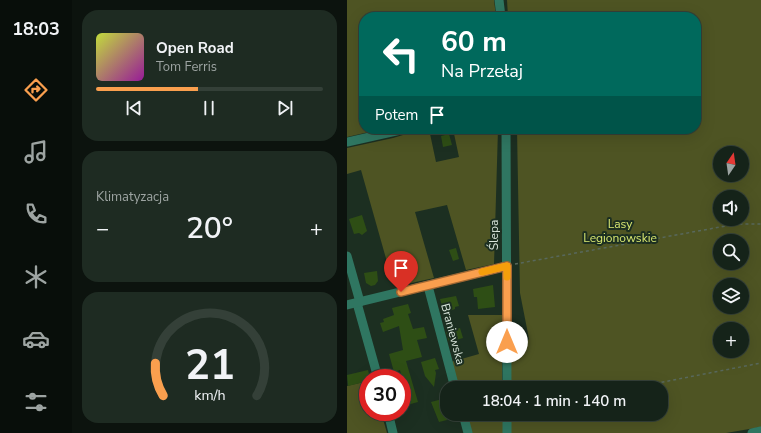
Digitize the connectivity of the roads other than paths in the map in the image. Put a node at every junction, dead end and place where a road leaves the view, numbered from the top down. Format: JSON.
{"nodes":[{"id":1,"x":499,"y":0,"type":"edge"},
{"id":2,"x":500,"y":12,"type":"edge"},
{"id":3,"x":383,"y":134,"type":"edge"},
{"id":4,"x":506,"y":134,"type":"edge"},
{"id":5,"x":347,"y":142,"type":"edge"},
{"id":6,"x":347,"y":256,"type":"edge"},
{"id":7,"x":507,"y":266,"type":"junction"},
{"id":8,"x":428,"y":286,"type":"junction"},
{"id":9,"x":359,"y":303,"type":"junction"},
{"id":10,"x":347,"y":305,"type":"edge"},
{"id":11,"x":376,"y":369,"type":"edge"},
{"id":12,"x":453,"y":381,"type":"edge"},
{"id":13,"x":507,"y":381,"type":"edge"},
{"id":14,"x":390,"y":421,"type":"edge"},
{"id":15,"x":465,"y":421,"type":"edge"},
{"id":16,"x":507,"y":421,"type":"edge"},
{"id":17,"x":761,"y":431,"type":"edge"},
{"id":18,"x":393,"y":433,"type":"edge"},
{"id":19,"x":468,"y":433,"type":"edge"},
{"id":20,"x":507,"y":433,"type":"edge"},
{"id":21,"x":752,"y":433,"type":"edge"}],
"edges":[{"from":1,"to":2,"type":"street"},
{"from":3,"to":5,"type":"street"},
{"from":4,"to":7,"type":"street","name":"Ślepa"},
{"from":6,"to":9,"type":"street"},
{"from":7,"to":8,"type":"street"},
{"from":7,"to":13,"type":"street","name":"Ślepa"},
{"from":8,"to":9,"type":"street"},
{"from":8,"to":12,"type":"street","name":"Braniewska"},
{"from":9,"to":10,"type":"street"},
{"from":9,"to":11,"type":"street"},
{"from":14,"to":18,"type":"street"},
{"from":15,"to":19,"type":"street"},
{"from":16,"to":20,"type":"street"},
{"from":17,"to":21,"type":"street"}]}
